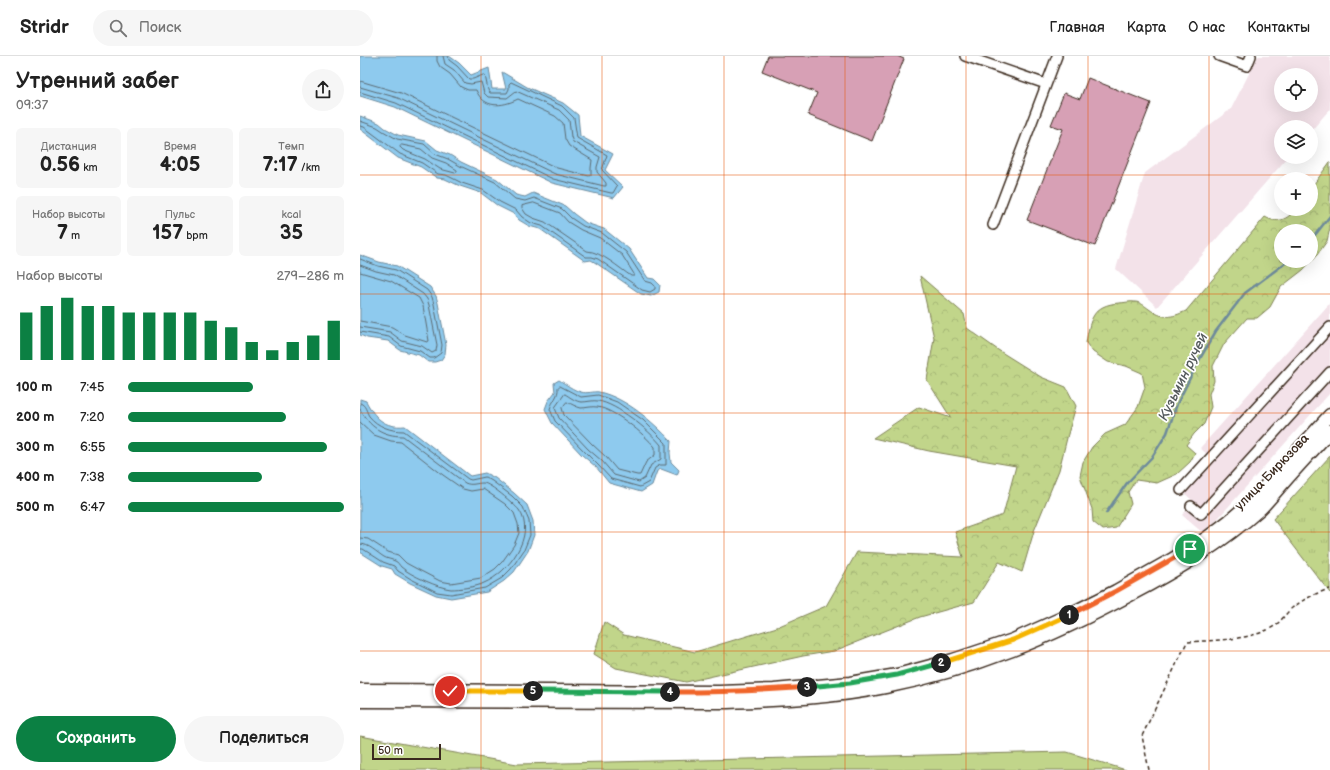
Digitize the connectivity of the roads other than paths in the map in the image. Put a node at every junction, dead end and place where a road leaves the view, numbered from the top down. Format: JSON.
{"nodes":[{"id":1,"x":965,"y":56,"type":"edge"},
{"id":2,"x":1057,"y":56,"type":"edge"},
{"id":3,"x":1219,"y":56,"type":"edge"},
{"id":4,"x":1251,"y":56,"type":"edge"},
{"id":5,"x":1046,"y":84,"type":"junction"},
{"id":6,"x":993,"y":225,"type":"dead end"},
{"id":7,"x":1330,"y":327,"type":"edge"},
{"id":8,"x":1330,"y":372,"type":"edge"},
{"id":9,"x":1330,"y":415,"type":"edge"},
{"id":10,"x":1330,"y":431,"type":"edge"},
{"id":11,"x":1181,"y":490,"type":"dead end"},
{"id":12,"x":1191,"y":506,"type":"dead end"},
{"id":13,"x":360,"y":690,"type":"edge"},
{"id":14,"x":360,"y":701,"type":"edge"}],
"edges":[{"from":1,"to":5,"type":"street"},
{"from":2,"to":5,"type":"street"},
{"from":3,"to":4,"type":"street"},
{"from":5,"to":6,"type":"street"},
{"from":7,"to":11,"type":"street"},
{"from":8,"to":12,"type":"street"},
{"from":9,"to":13,"type":"main road","name":"улица Бирюзова"},
{"from":10,"to":14,"type":"main road","name":"улица Бирюзова"}]}
